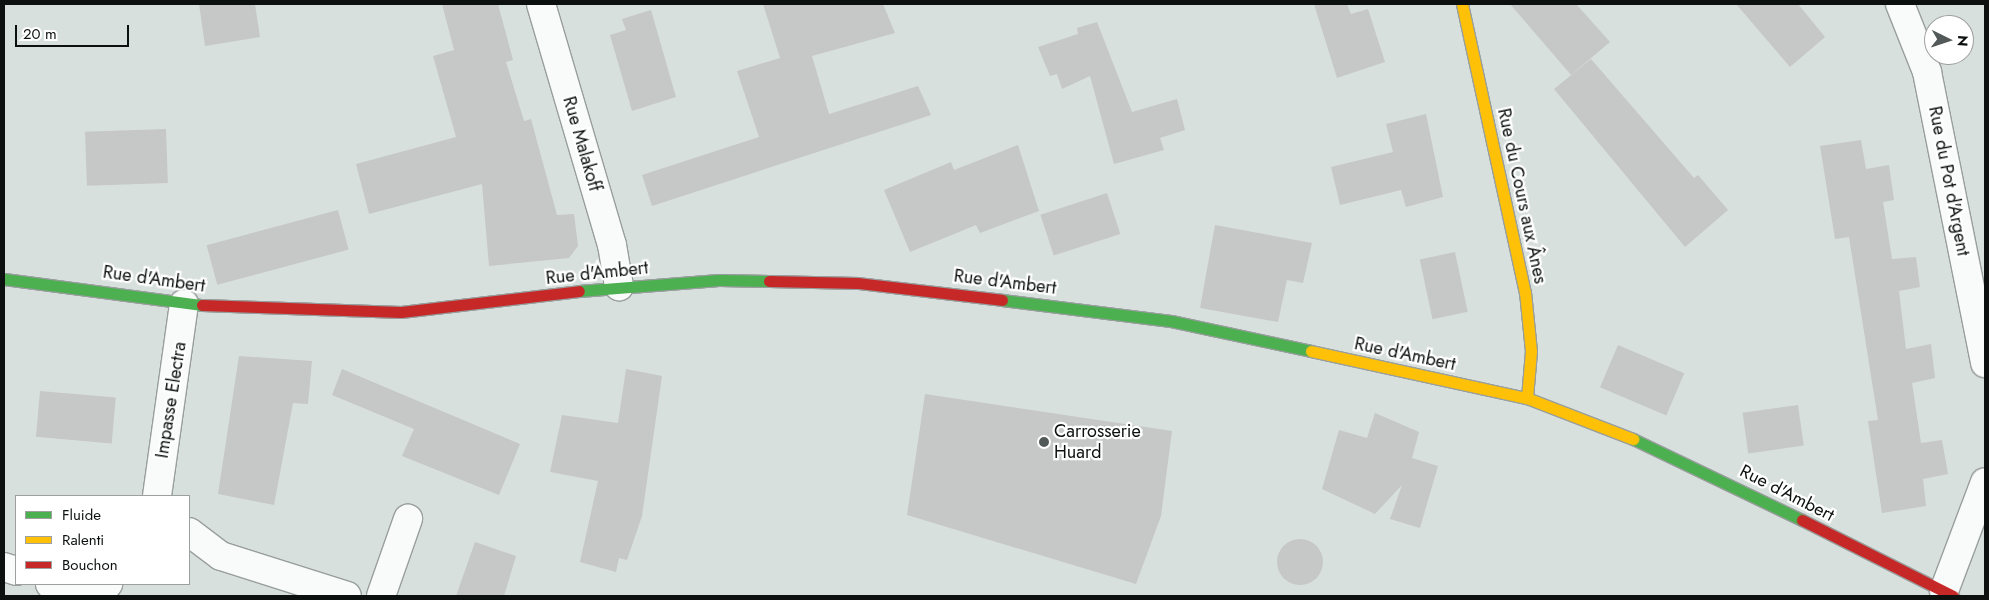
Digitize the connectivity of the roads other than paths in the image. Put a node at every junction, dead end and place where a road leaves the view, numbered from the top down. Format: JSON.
{"nodes":[{"id":1,"x":541,"y":4,"type":"edge"},
{"id":2,"x":1462,"y":4,"type":"edge"},
{"id":3,"x":1900,"y":4,"type":"edge"},
{"id":4,"x":4,"y":279,"type":"edge"},
{"id":5,"x":619,"y":286,"type":"junction"},
{"id":6,"x":184,"y":304,"type":"junction"},
{"id":7,"x":1985,"y":363,"type":"edge"},
{"id":8,"x":1527,"y":398,"type":"junction"},
{"id":9,"x":1985,"y":482,"type":"edge"},
{"id":10,"x":157,"y":495,"type":"edge"},
{"id":11,"x":408,"y":519,"type":"dead end"},
{"id":12,"x":190,"y":533,"type":"edge"},
{"id":13,"x":53,"y":585,"type":"edge"},
{"id":14,"x":107,"y":585,"type":"edge"},
{"id":15,"x":1948,"y":594,"type":"edge"},
{"id":16,"x":84,"y":596,"type":"edge"},
{"id":17,"x":98,"y":596,"type":"edge"},
{"id":18,"x":346,"y":596,"type":"edge"},
{"id":19,"x":381,"y":596,"type":"edge"}],
"edges":[{"from":1,"to":5,"type":"street","name":"Rue Malakoff"},
{"from":2,"to":8,"type":"street","name":"Rue du Cours aux Ânes"},
{"from":3,"to":7,"type":"street","name":"Rue du Pot d'Argent"},
{"from":4,"to":6,"type":"street","name":"Rue d'Ambert"},
{"from":5,"to":6,"type":"street","name":"Rue d'Ambert"},
{"from":5,"to":8,"type":"street","name":"Rue d'Ambert"},
{"from":6,"to":10,"type":"street","name":"Impasse Electra"},
{"from":8,"to":15,"type":"street","name":"Rue d'Ambert"},
{"from":9,"to":15,"type":"street"},
{"from":11,"to":19,"type":"street"},
{"from":12,"to":18,"type":"street"},
{"from":13,"to":16,"type":"street"},
{"from":14,"to":17,"type":"street"}]}
